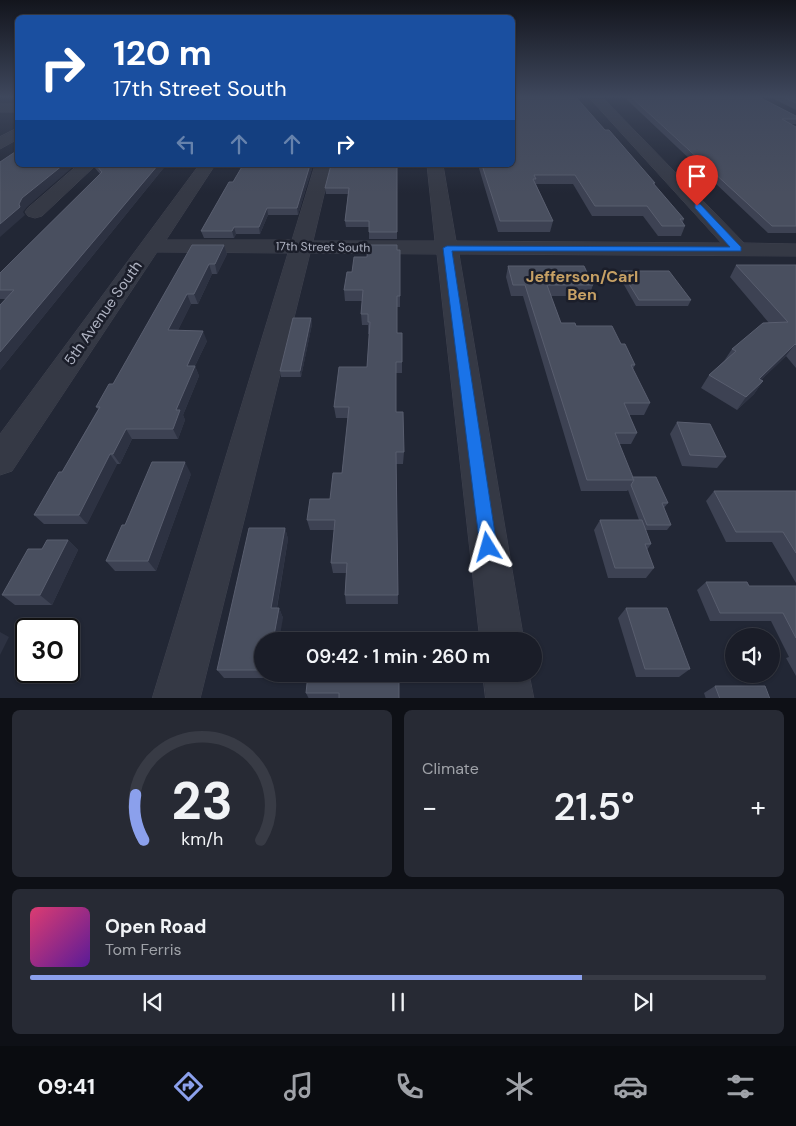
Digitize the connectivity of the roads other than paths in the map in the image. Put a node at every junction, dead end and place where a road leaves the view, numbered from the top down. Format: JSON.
{"nodes":[{"id":1,"x":625,"y":129,"type":"edge"},
{"id":2,"x":15,"y":134,"type":"edge"},
{"id":3,"x":0,"y":144,"type":"edge"},
{"id":4,"x":86,"y":167,"type":"edge"},
{"id":5,"x":206,"y":167,"type":"edge"},
{"id":6,"x":322,"y":167,"type":"edge"},
{"id":7,"x":435,"y":167,"type":"edge"},
{"id":8,"x":35,"y":212,"type":"dead end"},
{"id":9,"x":150,"y":246,"type":"junction"},
{"id":10,"x":299,"y":246,"type":"junction"},
{"id":11,"x":447,"y":248,"type":"junction"},
{"id":12,"x":738,"y":249,"type":"junction"},
{"id":13,"x":796,"y":250,"type":"edge"},
{"id":14,"x":0,"y":461,"type":"edge"},
{"id":15,"x":501,"y":632,"type":"edge"},
{"id":16,"x":507,"y":682,"type":"edge"},
{"id":17,"x":176,"y":698,"type":"edge"},
{"id":18,"x":510,"y":698,"type":"edge"}],
"edges":[{"from":1,"to":12,"type":"street"},
{"from":2,"to":3,"type":"street"},
{"from":4,"to":8,"type":"street"},
{"from":5,"to":9,"type":"street","name":"5th Avenue South"},
{"from":6,"to":10,"type":"street"},
{"from":7,"to":11,"type":"street"},
{"from":9,"to":10,"type":"street","name":"17th Street South"},
{"from":9,"to":14,"type":"street","name":"5th Avenue South"},
{"from":10,"to":11,"type":"street","name":"17th Street South"},
{"from":10,"to":17,"type":"street"},
{"from":11,"to":12,"type":"street","name":"17th Street South"},
{"from":11,"to":15,"type":"street"},
{"from":12,"to":13,"type":"street","name":"17th Street South"},
{"from":16,"to":18,"type":"street"}]}
